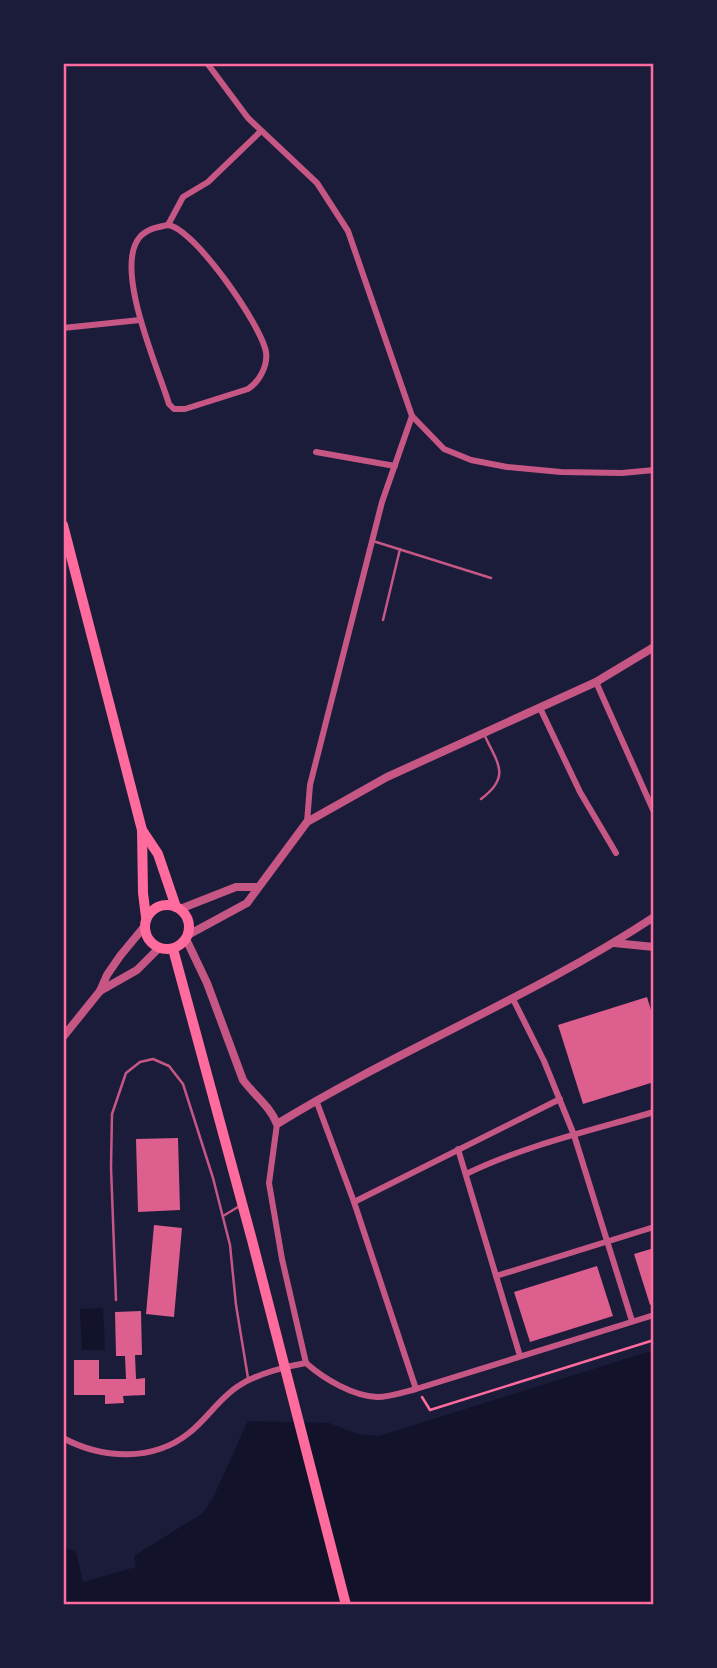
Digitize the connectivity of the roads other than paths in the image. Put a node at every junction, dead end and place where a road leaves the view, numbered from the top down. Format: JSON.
{"nodes":[{"id":1,"x":207,"y":63,"type":"edge"},
{"id":2,"x":261,"y":131,"type":"junction"},
{"id":3,"x":168,"y":225,"type":"junction"},
{"id":4,"x":140,"y":320,"type":"junction"},
{"id":5,"x":63,"y":328,"type":"edge"},
{"id":6,"x":412,"y":416,"type":"junction"},
{"id":7,"x":316,"y":452,"type":"dead end"},
{"id":8,"x":395,"y":466,"type":"junction"},
{"id":9,"x":654,"y":470,"type":"edge"},
{"id":10,"x":63,"y":525,"type":"edge"},
{"id":11,"x":373,"y":541,"type":"junction"},
{"id":12,"x":400,"y":550,"type":"junction"},
{"id":13,"x":491,"y":578,"type":"dead end"},
{"id":14,"x":383,"y":620,"type":"dead end"},
{"id":15,"x":654,"y":647,"type":"edge"},
{"id":16,"x":596,"y":682,"type":"junction"},
{"id":17,"x":540,"y":708,"type":"junction"},
{"id":18,"x":484,"y":734,"type":"junction"},
{"id":19,"x":481,"y":799,"type":"dead end"},
{"id":20,"x":654,"y":811,"type":"edge"},
{"id":21,"x":307,"y":822,"type":"junction"},
{"id":22,"x":142,"y":830,"type":"junction"},
{"id":23,"x":616,"y":853,"type":"dead end"},
{"id":24,"x":257,"y":887,"type":"junction"},
{"id":25,"x":178,"y":908,"type":"junction"},
{"id":26,"x":654,"y":917,"type":"edge"},
{"id":27,"x":145,"y":922,"type":"junction"},
{"id":28,"x":187,"y":937,"type":"junction"},
{"id":29,"x":614,"y":943,"type":"junction"},
{"id":30,"x":654,"y":947,"type":"edge"},
{"id":31,"x":159,"y":948,"type":"junction"},
{"id":32,"x":173,"y":949,"type":"junction"},
{"id":33,"x":100,"y":991,"type":"junction"},
{"id":34,"x":513,"y":999,"type":"junction"},
{"id":35,"x":63,"y":1037,"type":"edge"},
{"id":36,"x":560,"y":1099,"type":"junction"},
{"id":37,"x":316,"y":1100,"type":"junction"},
{"id":38,"x":654,"y":1112,"type":"edge"},
{"id":39,"x":277,"y":1124,"type":"junction"},
{"id":40,"x":574,"y":1135,"type":"junction"},
{"id":41,"x":458,"y":1149,"type":"junction"},
{"id":42,"x":466,"y":1174,"type":"junction"},
{"id":43,"x":354,"y":1202,"type":"junction"},
{"id":44,"x":242,"y":1205,"type":"junction"},
{"id":45,"x":223,"y":1216,"type":"junction"},
{"id":46,"x":654,"y":1227,"type":"edge"},
{"id":47,"x":608,"y":1241,"type":"junction"},
{"id":48,"x":496,"y":1276,"type":"junction"},
{"id":49,"x":116,"y":1300,"type":"dead end"},
{"id":50,"x":654,"y":1315,"type":"edge"},
{"id":51,"x":632,"y":1321,"type":"junction"},
{"id":52,"x":520,"y":1356,"type":"junction"},
{"id":53,"x":306,"y":1363,"type":"junction"},
{"id":54,"x":248,"y":1381,"type":"junction"},
{"id":55,"x":416,"y":1389,"type":"junction"},
{"id":56,"x":63,"y":1437,"type":"edge"},
{"id":57,"x":346,"y":1605,"type":"edge"}],
"edges":[{"from":1,"to":2,"type":"street"},
{"from":2,"to":3,"type":"street"},
{"from":2,"to":6,"type":"street"},
{"from":3,"to":4,"type":"street"},
{"from":3,"to":4,"type":"street"},
{"from":4,"to":5,"type":"street"},
{"from":6,"to":8,"type":"street"},
{"from":6,"to":9,"type":"street"},
{"from":7,"to":8,"type":"street"},
{"from":8,"to":11,"type":"street"},
{"from":10,"to":22,"type":"highway"},
{"from":11,"to":12,"type":"lane"},
{"from":11,"to":21,"type":"street"},
{"from":12,"to":13,"type":"lane"},
{"from":12,"to":14,"type":"lane"},
{"from":15,"to":16,"type":"street"},
{"from":16,"to":17,"type":"street"},
{"from":16,"to":20,"type":"street"},
{"from":17,"to":18,"type":"street"},
{"from":17,"to":23,"type":"street"},
{"from":18,"to":19,"type":"lane"},
{"from":18,"to":21,"type":"street"},
{"from":21,"to":24,"type":"street"},
{"from":22,"to":25,"type":"highway"},
{"from":22,"to":27,"type":"highway"},
{"from":24,"to":25,"type":"street"},
{"from":24,"to":28,"type":"street"},
{"from":25,"to":27,"type":"highway"},
{"from":25,"to":28,"type":"highway"},
{"from":26,"to":29,"type":"street"},
{"from":27,"to":31,"type":"highway"},
{"from":27,"to":33,"type":"street"},
{"from":28,"to":32,"type":"highway"},
{"from":28,"to":39,"type":"street"},
{"from":29,"to":30,"type":"street"},
{"from":29,"to":34,"type":"street"},
{"from":31,"to":32,"type":"highway"},
{"from":31,"to":33,"type":"street"},
{"from":32,"to":44,"type":"highway"},
{"from":33,"to":35,"type":"street"},
{"from":34,"to":36,"type":"street"},
{"from":34,"to":37,"type":"street"},
{"from":36,"to":40,"type":"street"},
{"from":36,"to":41,"type":"street"},
{"from":37,"to":39,"type":"street"},
{"from":37,"to":43,"type":"street"},
{"from":38,"to":40,"type":"street"},
{"from":39,"to":53,"type":"street"},
{"from":40,"to":42,"type":"street"},
{"from":40,"to":47,"type":"street"},
{"from":41,"to":42,"type":"street"},
{"from":41,"to":43,"type":"street"},
{"from":42,"to":48,"type":"street"},
{"from":43,"to":55,"type":"street"},
{"from":44,"to":45,"type":"lane"},
{"from":44,"to":57,"type":"highway"},
{"from":45,"to":49,"type":"lane"},
{"from":45,"to":54,"type":"lane"},
{"from":46,"to":47,"type":"street"},
{"from":47,"to":48,"type":"street"},
{"from":47,"to":51,"type":"street"},
{"from":48,"to":52,"type":"street"},
{"from":50,"to":51,"type":"street"},
{"from":51,"to":52,"type":"street"},
{"from":52,"to":55,"type":"street"},
{"from":53,"to":54,"type":"street"},
{"from":53,"to":55,"type":"street"},
{"from":54,"to":56,"type":"street"}]}
